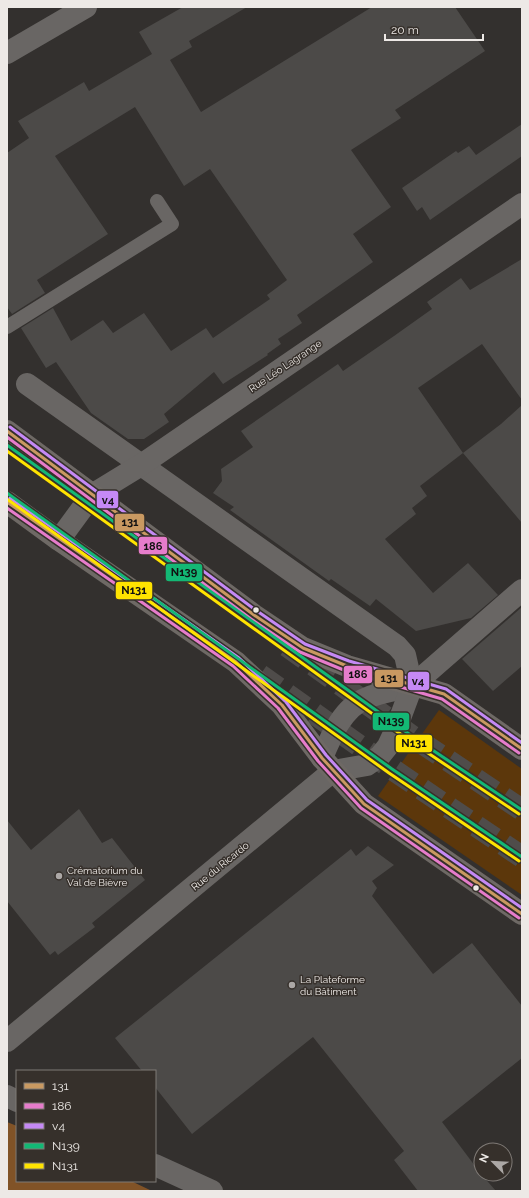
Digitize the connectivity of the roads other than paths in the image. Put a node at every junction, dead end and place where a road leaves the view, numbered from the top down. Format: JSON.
{"nodes":[{"id":1,"x":86,"y":7,"type":"edge"},
{"id":2,"x":7,"y":53,"type":"edge"},
{"id":3,"x":157,"y":201,"type":"dead end"},
{"id":4,"x":522,"y":204,"type":"edge"},
{"id":5,"x":7,"y":327,"type":"edge"},
{"id":6,"x":27,"y":384,"type":"dead end"},
{"id":7,"x":7,"y":431,"type":"edge"},
{"id":8,"x":141,"y":465,"type":"junction"},
{"id":9,"x":92,"y":496,"type":"junction"},
{"id":10,"x":7,"y":502,"type":"edge"},
{"id":11,"x":60,"y":540,"type":"junction"},
{"id":12,"x":522,"y":590,"type":"edge"},
{"id":13,"x":412,"y":686,"type":"junction"},
{"id":14,"x":522,"y":749,"type":"edge"},
{"id":15,"x":328,"y":765,"type":"junction"},
{"id":16,"x":522,"y":914,"type":"edge"},
{"id":17,"x":7,"y":1041,"type":"edge"},
{"id":18,"x":7,"y":1096,"type":"edge"},
{"id":19,"x":16,"y":1100,"type":"edge"},
{"id":20,"x":156,"y":1165,"type":"edge"},
{"id":21,"x":212,"y":1191,"type":"edge"}],
"edges":[{"from":1,"to":2,"type":"street"},
{"from":3,"to":5,"type":"lane"},
{"from":4,"to":8,"type":"street","name":"Rue Léo Lagrange"},
{"from":6,"to":8,"type":"street"},
{"from":7,"to":9,"type":"main road"},
{"from":8,"to":9,"type":"street","name":"Rue Léo Lagrange"},
{"from":8,"to":13,"type":"street"},
{"from":9,"to":11,"type":"street","name":"Rue Léo Lagrange"},
{"from":9,"to":13,"type":"main road"},
{"from":10,"to":11,"type":"main road"},
{"from":11,"to":15,"type":"main road"},
{"from":12,"to":13,"type":"street"},
{"from":13,"to":14,"type":"main road"},
{"from":13,"to":15,"type":"street"},
{"from":13,"to":15,"type":"street","name":"Rue du Ricardo"},
{"from":15,"to":16,"type":"main road"},
{"from":15,"to":17,"type":"street","name":"Rue du Ricardo"},
{"from":18,"to":19,"type":"street"},
{"from":20,"to":21,"type":"street"}]}
